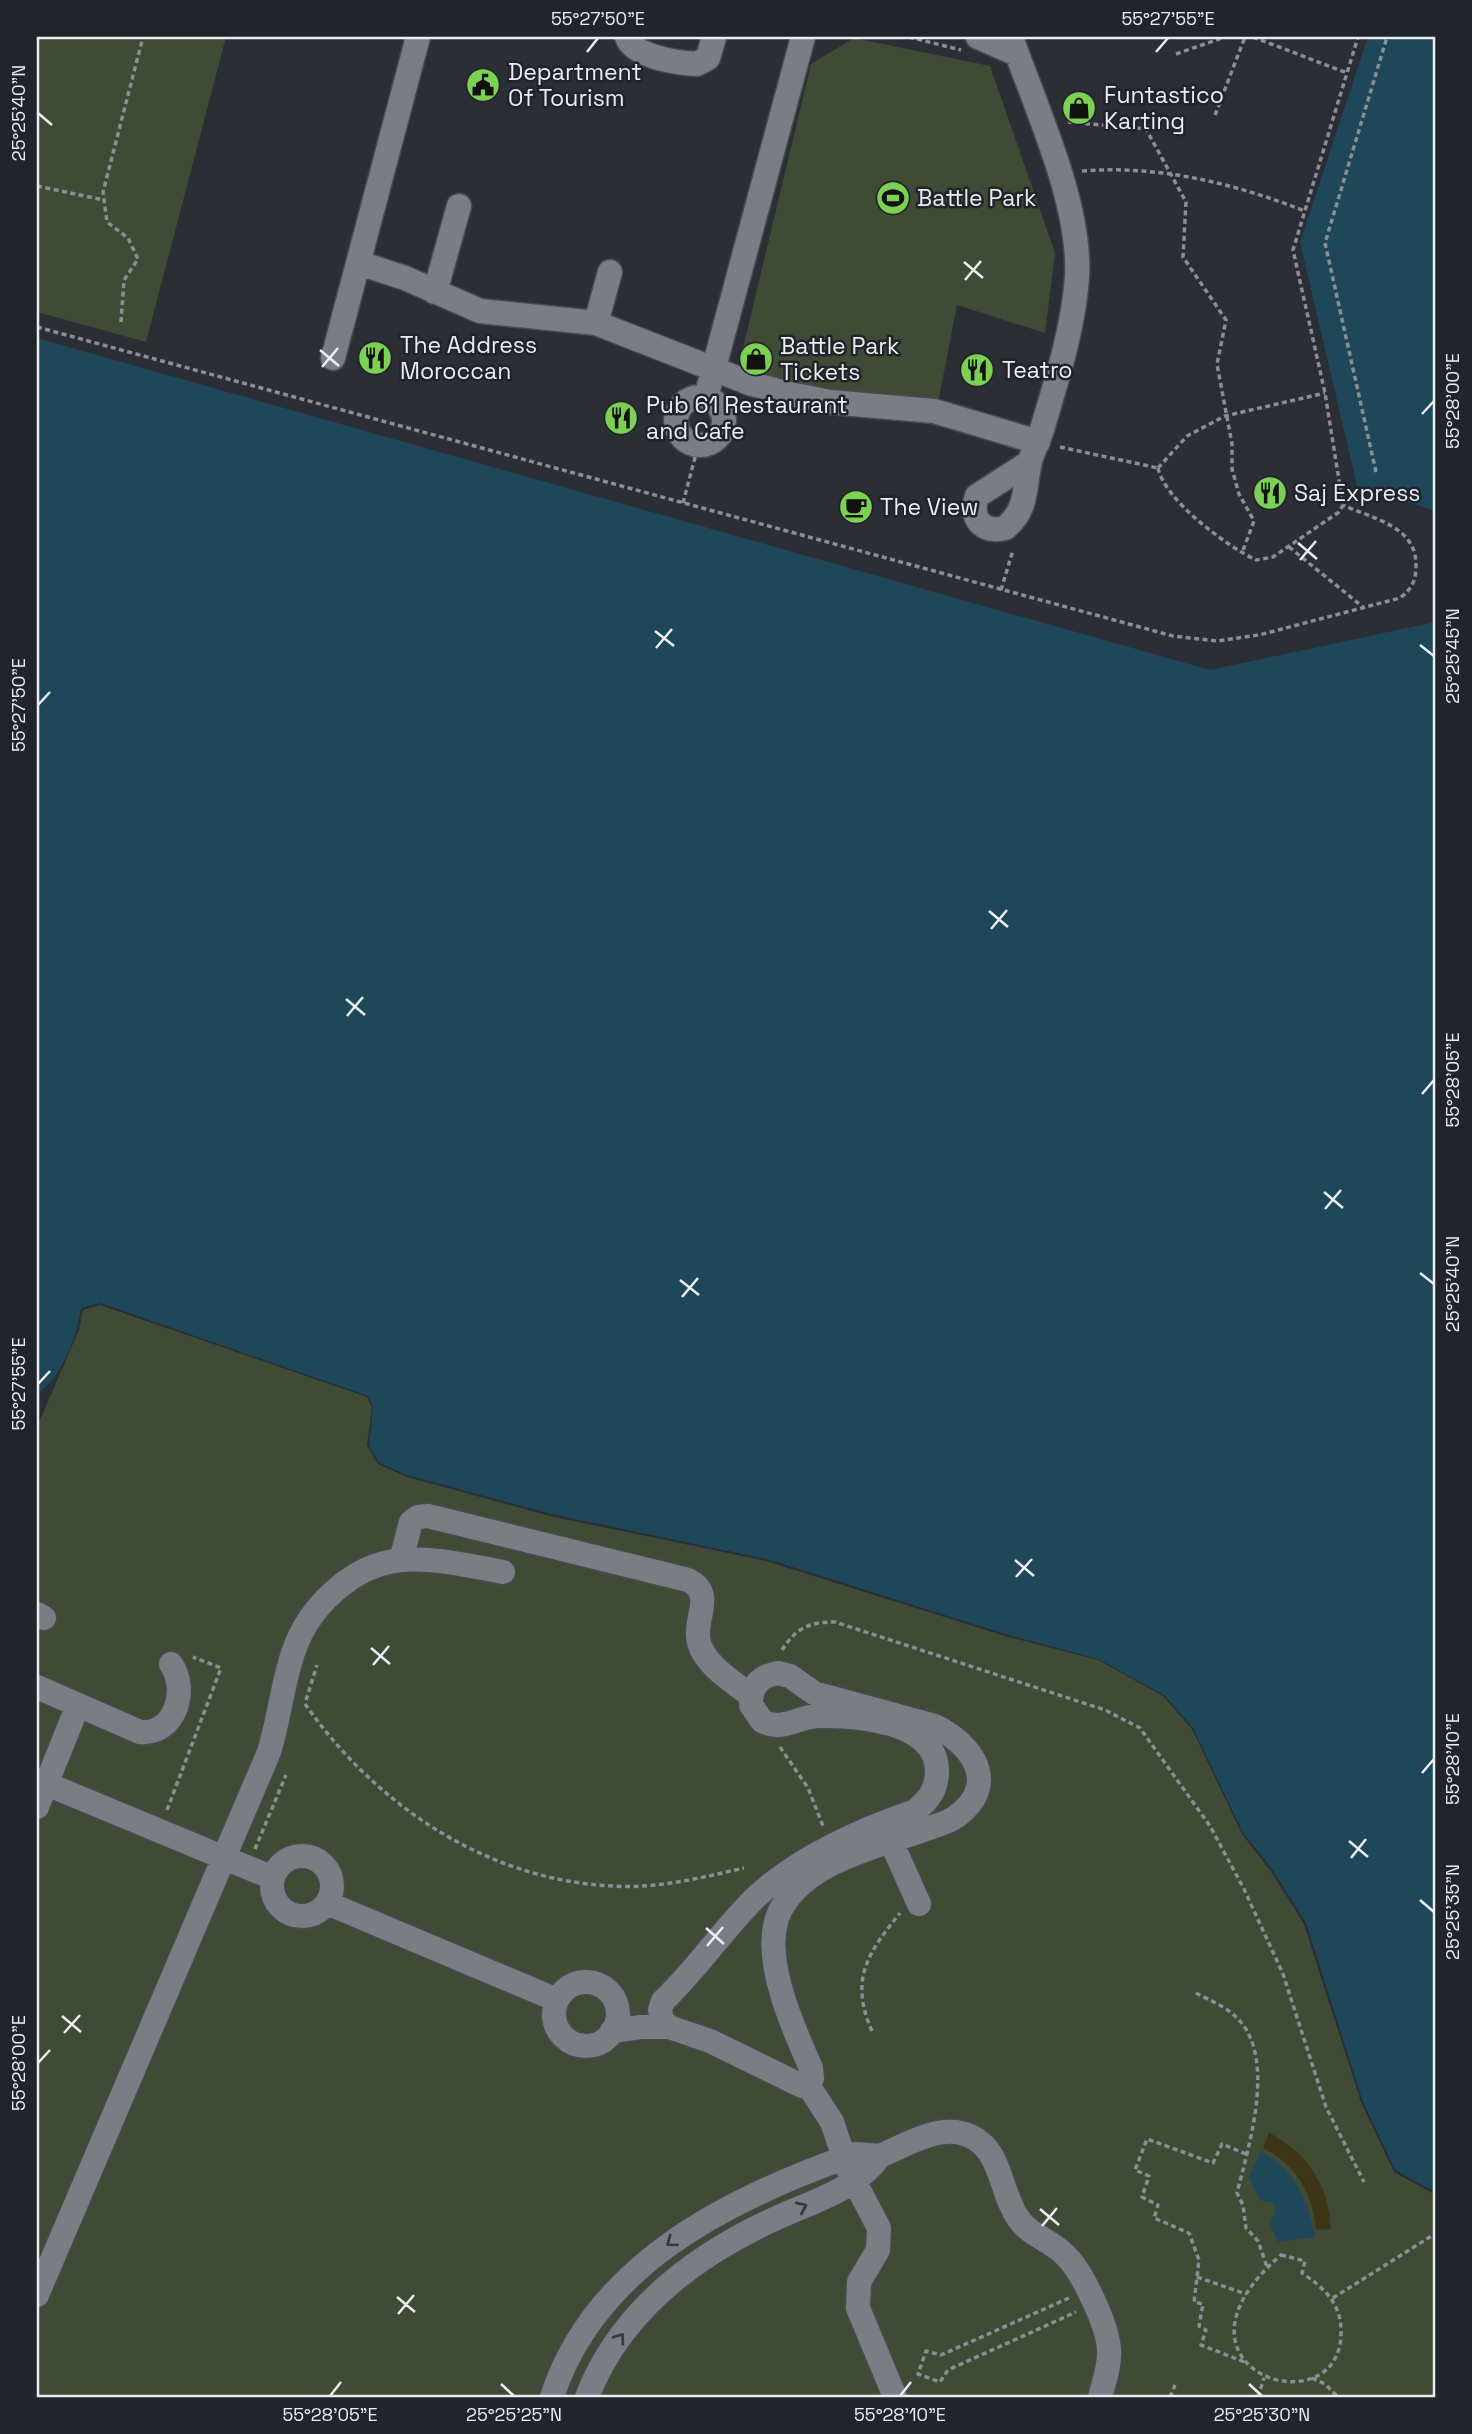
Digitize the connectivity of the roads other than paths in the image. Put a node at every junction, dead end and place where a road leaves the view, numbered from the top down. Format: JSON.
{"nodes":[{"id":1,"x":418,"y":37,"type":"edge"},
{"id":2,"x":628,"y":37,"type":"edge"},
{"id":3,"x":714,"y":37,"type":"edge"},
{"id":4,"x":803,"y":37,"type":"edge"},
{"id":5,"x":970,"y":43,"type":"edge"},
{"id":6,"x":1014,"y":46,"type":"edge"},
{"id":7,"x":459,"y":206,"type":"dead end"},
{"id":8,"x":359,"y":262,"type":"junction"},
{"id":9,"x":610,"y":272,"type":"dead end"},
{"id":10,"x":435,"y":292,"type":"junction"},
{"id":11,"x":596,"y":323,"type":"junction"},
{"id":12,"x":332,"y":358,"type":"dead end"},
{"id":13,"x":714,"y":369,"type":"junction"},
{"id":14,"x":706,"y":397,"type":"junction"},
{"id":15,"x":1034,"y":452,"type":"junction"},
{"id":16,"x":401,"y":1560,"type":"junction"},
{"id":17,"x":503,"y":1572,"type":"dead end"},
{"id":18,"x":178,"y":1659,"type":"road end"},
{"id":19,"x":37,"y":1687,"type":"edge"},
{"id":20,"x":751,"y":1696,"type":"junction"},
{"id":21,"x":78,"y":1705,"type":"junction"},
{"id":22,"x":40,"y":1790,"type":"edge"},
{"id":23,"x":887,"y":1832,"type":"junction"},
{"id":24,"x":224,"y":1857,"type":"junction"},
{"id":25,"x":273,"y":1878,"type":"junction"},
{"id":26,"x":917,"y":1899,"type":"road end"},
{"id":27,"x":327,"y":1903,"type":"junction"},
{"id":28,"x":556,"y":2000,"type":"junction"},
{"id":29,"x":663,"y":2001,"type":"junction"},
{"id":30,"x":615,"y":2002,"type":"junction"},
{"id":31,"x":669,"y":2027,"type":"junction"},
{"id":32,"x":612,"y":2031,"type":"junction"},
{"id":33,"x":808,"y":2085,"type":"junction"},
{"id":34,"x":880,"y":2156,"type":"junction"},
{"id":35,"x":844,"y":2158,"type":"junction"},
{"id":36,"x":854,"y":2183,"type":"junction"},
{"id":37,"x":37,"y":2295,"type":"edge"},
{"id":38,"x":552,"y":2397,"type":"edge"},
{"id":39,"x":587,"y":2397,"type":"edge"},
{"id":40,"x":895,"y":2397,"type":"edge"},
{"id":41,"x":1100,"y":2397,"type":"edge"}],
"edges":[{"from":1,"to":8,"type":"lane"},
{"from":2,"to":3,"type":"lane"},
{"from":4,"to":13,"type":"lane"},
{"from":5,"to":6,"type":"lane"},
{"from":6,"to":15,"type":"lane"},
{"from":7,"to":10,"type":"lane"},
{"from":8,"to":10,"type":"lane"},
{"from":8,"to":12,"type":"lane"},
{"from":9,"to":11,"type":"lane"},
{"from":10,"to":11,"type":"lane"},
{"from":11,"to":13,"type":"lane"},
{"from":13,"to":14,"type":"lane"},
{"from":13,"to":15,"type":"lane"},
{"from":14,"to":14,"type":"lane"},
{"from":15,"to":15,"type":"lane"},
{"from":16,"to":17,"type":"lane"},
{"from":16,"to":20,"type":"lane"},
{"from":16,"to":24,"type":"lane"},
{"from":18,"to":21,"type":"lane"},
{"from":19,"to":21,"type":"lane"},
{"from":20,"to":23,"type":"lane"},
{"from":20,"to":23,"type":"lane"},
{"from":21,"to":22,"type":"lane"},
{"from":22,"to":24,"type":"lane"},
{"from":23,"to":26,"type":"lane"},
{"from":23,"to":29,"type":"lane"},
{"from":23,"to":33,"type":"lane"},
{"from":24,"to":25,"type":"lane"},
{"from":24,"to":37,"type":"lane"},
{"from":25,"to":27,"type":"lane"},
{"from":25,"to":27,"type":"lane"},
{"from":27,"to":28,"type":"lane"},
{"from":28,"to":30,"type":"lane"},
{"from":28,"to":32,"type":"lane"},
{"from":29,"to":30,"type":"lane"},
{"from":29,"to":31,"type":"lane"},
{"from":30,"to":32,"type":"lane"},
{"from":31,"to":32,"type":"lane"},
{"from":31,"to":33,"type":"lane"},
{"from":33,"to":35,"type":"lane"},
{"from":34,"to":35,"type":"lane"},
{"from":34,"to":36,"type":"lane"},
{"from":34,"to":41,"type":"lane"},
{"from":35,"to":36,"type":"lane"},
{"from":35,"to":38,"type":"lane","one_way":true},
{"from":39,"to":36,"type":"lane","one_way":true},
{"from":36,"to":40,"type":"lane"}]}
